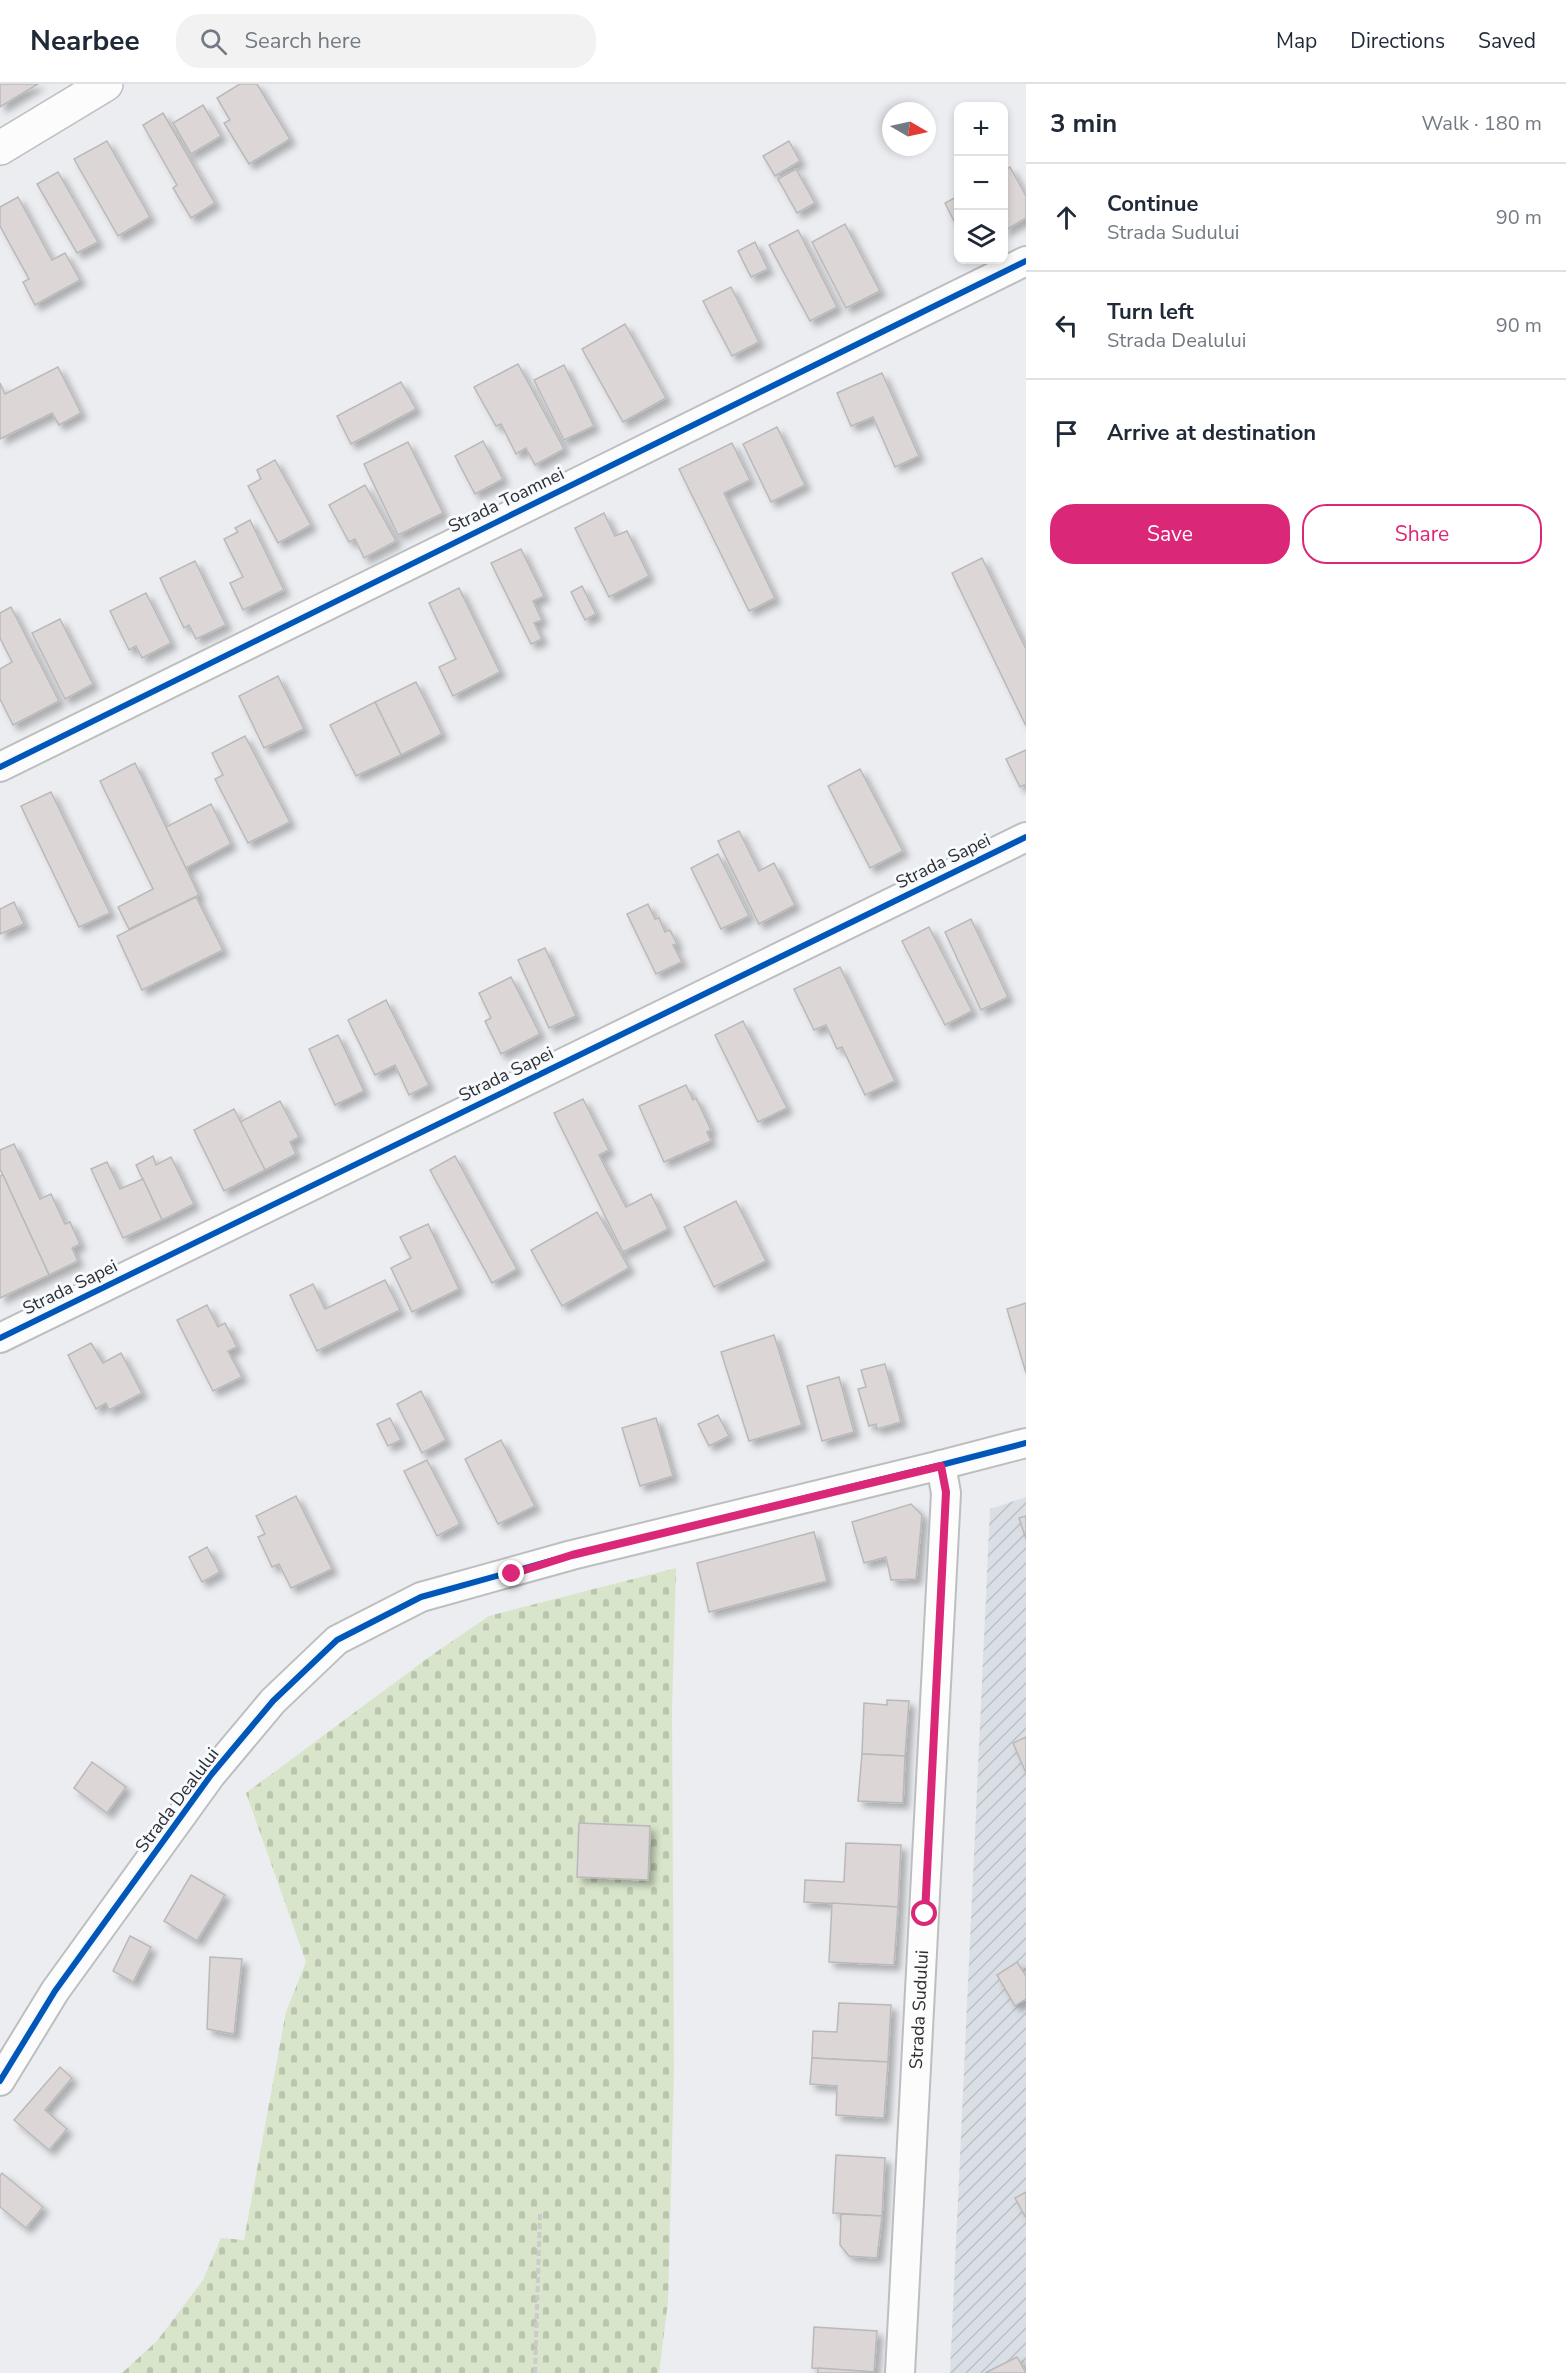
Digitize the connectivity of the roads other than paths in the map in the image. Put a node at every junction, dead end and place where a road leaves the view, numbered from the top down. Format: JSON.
{"nodes":[{"id":1,"x":106,"y":84,"type":"edge"},
{"id":2,"x":0,"y":148,"type":"edge"},
{"id":3,"x":1026,"y":261,"type":"edge"},
{"id":4,"x":0,"y":767,"type":"edge"},
{"id":5,"x":1026,"y":837,"type":"edge"},
{"id":6,"x":0,"y":1338,"type":"edge"},
{"id":7,"x":1026,"y":1443,"type":"edge"},
{"id":8,"x":941,"y":1466,"type":"junction"},
{"id":9,"x":0,"y":2081,"type":"edge"},
{"id":10,"x":900,"y":2373,"type":"edge"}],
"edges":[{"from":1,"to":2,"type":"street"},
{"from":3,"to":4,"type":"street","name":"Strada Toamnei"},
{"from":5,"to":6,"type":"street","name":"Strada Sapei"},
{"from":7,"to":8,"type":"street","name":"Strada Dealului"},
{"from":8,"to":9,"type":"street","name":"Strada Dealului"},
{"from":8,"to":10,"type":"street","name":"Strada Sudului"}]}
